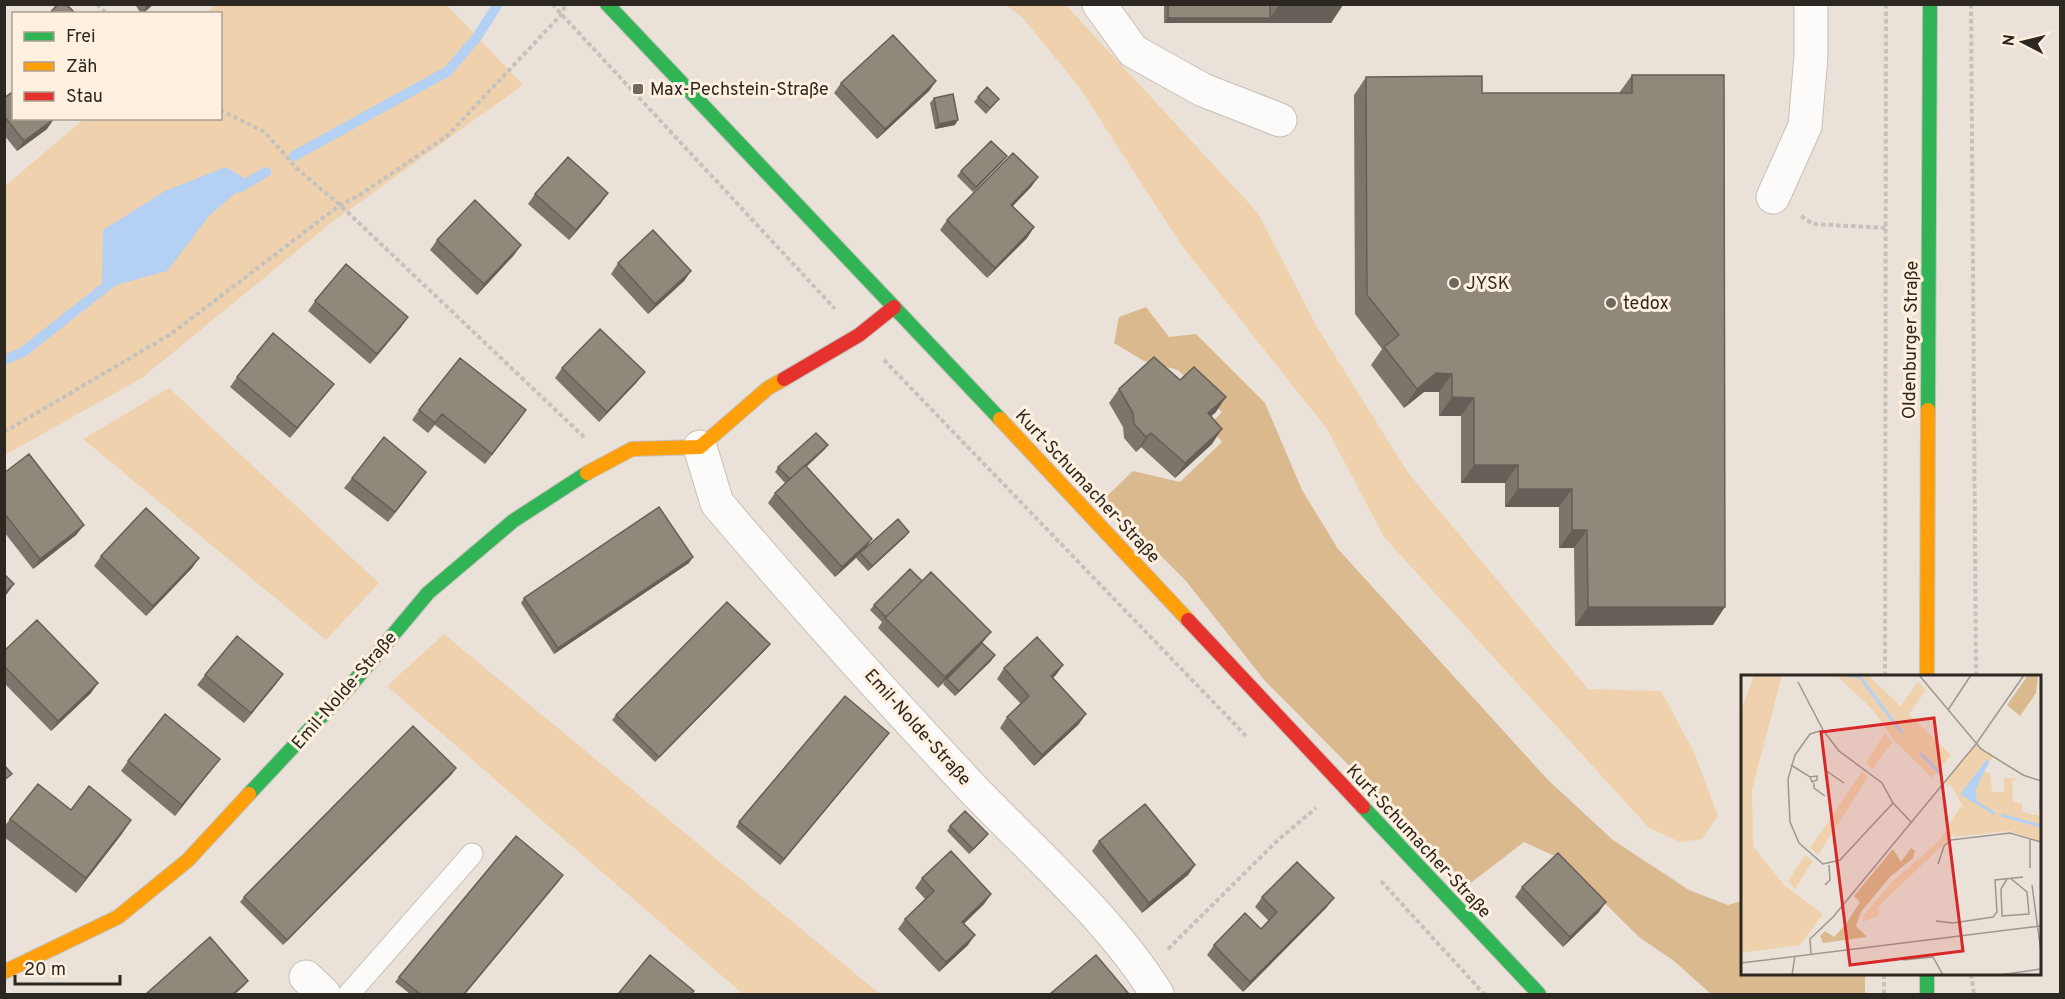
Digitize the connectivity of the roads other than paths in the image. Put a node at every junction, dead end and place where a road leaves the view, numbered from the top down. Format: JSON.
{"nodes":[{"id":1,"x":607,"y":4,"type":"edge"},
{"id":2,"x":1099,"y":4,"type":"edge"},
{"id":3,"x":1811,"y":4,"type":"edge"},
{"id":4,"x":1930,"y":4,"type":"edge"},
{"id":5,"x":1280,"y":120,"type":"dead end"},
{"id":6,"x":1773,"y":197,"type":"dead end"},
{"id":7,"x":894,"y":307,"type":"junction"},
{"id":8,"x":700,"y":447,"type":"junction"},
{"id":9,"x":1927,"y":675,"type":"edge"},
{"id":10,"x":472,"y":854,"type":"dead end"},
{"id":11,"x":4,"y":972,"type":"edge"},
{"id":12,"x":1927,"y":975,"type":"edge"},
{"id":13,"x":1150,"y":983,"type":"edge"},
{"id":14,"x":349,"y":994,"type":"edge"},
{"id":15,"x":1539,"y":994,"type":"edge"},
{"id":16,"x":1927,"y":994,"type":"edge"}],
"edges":[{"from":1,"to":7,"type":"street","name":"Kurt-Schumacher-Straße"},
{"from":2,"to":5,"type":"street"},
{"from":3,"to":6,"type":"street"},
{"from":4,"to":9,"type":"street","name":"Oldenburger Straße"},
{"from":7,"to":8,"type":"street"},
{"from":7,"to":15,"type":"street","name":"Kurt-Schumacher-Straße"},
{"from":8,"to":11,"type":"street","name":"Emil-Nolde-Straße"},
{"from":8,"to":13,"type":"street","name":"Emil-Nolde-Straße"},
{"from":10,"to":14,"type":"lane"},
{"from":12,"to":16,"type":"street"}]}
